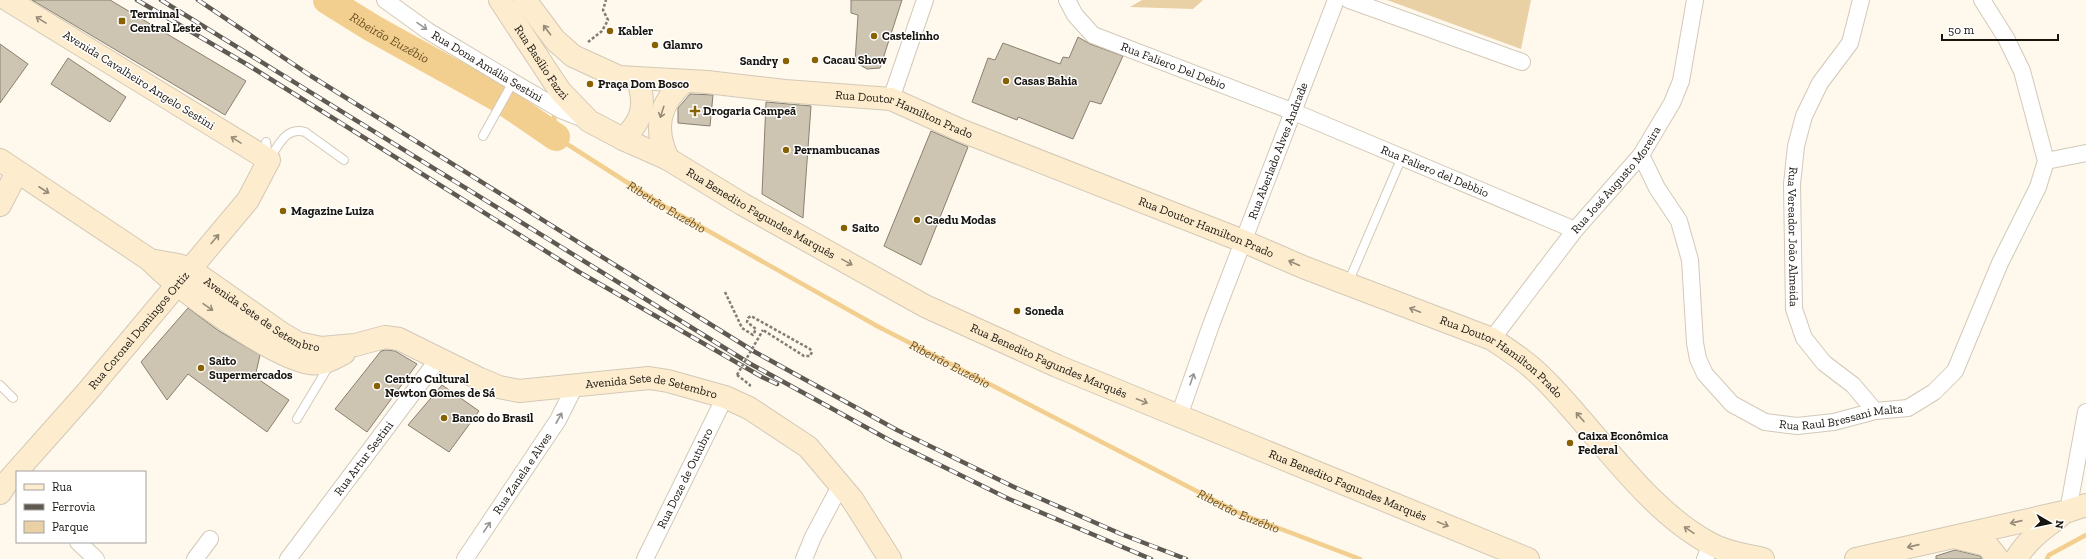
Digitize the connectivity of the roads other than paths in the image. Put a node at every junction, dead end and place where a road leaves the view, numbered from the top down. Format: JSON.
{"nodes":[{"id":1,"x":8,"y":0,"type":"edge"},
{"id":2,"x":500,"y":0,"type":"edge"},
{"id":3,"x":525,"y":0,"type":"edge"},
{"id":4,"x":925,"y":0,"type":"edge"},
{"id":5,"x":1068,"y":0,"type":"edge"},
{"id":6,"x":1336,"y":0,"type":"edge"},
{"id":7,"x":1349,"y":0,"type":"edge"},
{"id":8,"x":1694,"y":0,"type":"edge"},
{"id":9,"x":1861,"y":0,"type":"edge"},
{"id":10,"x":1982,"y":0,"type":"edge"},
{"id":11,"x":389,"y":1,"type":"edge"},
{"id":12,"x":573,"y":56,"type":"joint"},
{"id":13,"x":1522,"y":62,"type":"dead end"},
{"id":14,"x":638,"y":79,"type":"junction"},
{"id":15,"x":685,"y":81,"type":"junction"},
{"id":16,"x":513,"y":82,"type":"junction"},
{"id":17,"x":891,"y":99,"type":"junction"},
{"id":18,"x":1294,"y":112,"type":"junction"},
{"id":19,"x":589,"y":121,"type":"junction"},
{"id":20,"x":483,"y":136,"type":"dead end"},
{"id":21,"x":622,"y":139,"type":"junction"},
{"id":22,"x":267,"y":151,"type":"junction"},
{"id":23,"x":2086,"y":153,"type":"edge"},
{"id":24,"x":1641,"y":155,"type":"junction"},
{"id":25,"x":1402,"y":157,"type":"junction"},
{"id":26,"x":668,"y":159,"type":"junction"},
{"id":27,"x":344,"y":160,"type":"dead end"},
{"id":28,"x":2046,"y":161,"type":"junction"},
{"id":29,"x":8,"y":166,"type":"edge"},
{"id":30,"x":0,"y":205,"type":"edge"},
{"id":31,"x":1575,"y":230,"type":"junction"},
{"id":32,"x":1243,"y":241,"type":"junction"},
{"id":33,"x":183,"y":276,"type":"junction"},
{"id":34,"x":1348,"y":284,"type":"junction"},
{"id":35,"x":1492,"y":339,"type":"junction"},
{"id":36,"x":341,"y":350,"type":"junction"},
{"id":37,"x":439,"y":358,"type":"junction"},
{"id":38,"x":0,"y":385,"type":"edge"},
{"id":39,"x":575,"y":386,"type":"junction"},
{"id":40,"x":725,"y":397,"type":"junction"},
{"id":41,"x":13,"y":398,"type":"dead end"},
{"id":42,"x":1875,"y":411,"type":"junction"},
{"id":43,"x":2086,"y":412,"type":"edge"},
{"id":44,"x":1179,"y":416,"type":"junction"},
{"id":45,"x":297,"y":419,"type":"dead end"},
{"id":46,"x":17,"y":471,"type":"edge"},
{"id":47,"x":16,"y":473,"type":"edge"},
{"id":48,"x":6,"y":484,"type":"edge"},
{"id":49,"x":840,"y":486,"type":"junction"},
{"id":50,"x":2077,"y":508,"type":"edge"},
{"id":51,"x":1951,"y":537,"type":"junction"},
{"id":52,"x":210,"y":539,"type":"dead end"},
{"id":53,"x":79,"y":543,"type":"edge"},
{"id":54,"x":1708,"y":552,"type":"edge"},
{"id":55,"x":96,"y":559,"type":"edge"},
{"id":56,"x":195,"y":559,"type":"edge"},
{"id":57,"x":288,"y":559,"type":"edge"},
{"id":58,"x":465,"y":559,"type":"edge"},
{"id":59,"x":645,"y":559,"type":"edge"},
{"id":60,"x":804,"y":559,"type":"edge"},
{"id":61,"x":890,"y":559,"type":"edge"},
{"id":62,"x":1528,"y":559,"type":"edge"},
{"id":63,"x":1763,"y":559,"type":"edge"},
{"id":64,"x":1856,"y":559,"type":"edge"},
{"id":65,"x":1998,"y":559,"type":"edge"},
{"id":66,"x":2016,"y":559,"type":"edge"}],
"edges":[{"from":22,"to":1,"type":"main road","name":"Avenida Cavalheiro Angelo Sestini","one_way":true},
{"from":2,"to":19,"type":"main road","name":"Rua Basílio Fazzi"},
{"from":12,"to":3,"type":"main road","name":"Rua Basílio Fazzi","one_way":true},
{"from":4,"to":17,"type":"street"},
{"from":5,"to":18,"type":"street","name":"Rua Faliero Del Debio"},
{"from":6,"to":18,"type":"street","name":"Rua Aberlado Alves Andrade"},
{"from":7,"to":13,"type":"street"},
{"from":8,"to":24,"type":"street","name":"Rua José Augusto Moreira"},
{"from":9,"to":42,"type":"street","name":"Rua Vereador João Almeida"},
{"from":10,"to":28,"type":"street"},
{"from":11,"to":16,"type":"street","name":"Rua Dona Amália Sestini","one_way":true},
{"from":12,"to":14,"type":"main road","name":"Rua Doutor Hamilton Prado"},
{"from":14,"to":15,"type":"main road","name":"Rua Doutor Hamilton Prado"},
{"from":14,"to":21,"type":"main road"},
{"from":15,"to":17,"type":"main road","name":"Rua Doutor Hamilton Prado"},
{"from":15,"to":26,"type":"main road","one_way":true},
{"from":16,"to":19,"type":"street","name":"Rua Dona Amália Sestini"},
{"from":16,"to":20,"type":"lane"},
{"from":17,"to":32,"type":"main road","name":"Rua Doutor Hamilton Prado"},
{"from":18,"to":25,"type":"street","name":"Rua Faliero del Debbio"},
{"from":18,"to":32,"type":"street","name":"Rua Aberlado Alves Andrade"},
{"from":19,"to":21,"type":"main road","name":"Rua Benedito Fagundes Marquês"},
{"from":21,"to":26,"type":"main road","name":"Rua Benedito Fagundes Marquês"},
{"from":22,"to":27,"type":"lane"},
{"from":33,"to":22,"type":"main road","name":"Rua Coronel Domingos Ortiz","one_way":true},
{"from":23,"to":28,"type":"street"},
{"from":24,"to":31,"type":"street","name":"Rua José Augusto Moreira"},
{"from":24,"to":42,"type":"street","name":"Rua Raul Bressani Malta"},
{"from":25,"to":31,"type":"street","name":"Rua Faliero del Debbio"},
{"from":25,"to":34,"type":"lane"},
{"from":26,"to":44,"type":"main road","name":"Rua Benedito Fagundes Marquês","one_way":true},
{"from":28,"to":42,"type":"street","name":"Rua Raul Bressani Malta"},
{"from":29,"to":30,"type":"main road"},
{"from":29,"to":33,"type":"main road","name":"Avenida Sete de Setembro","one_way":true},
{"from":31,"to":35,"type":"street","name":"Rua José Augusto Moreira"},
{"from":34,"to":32,"type":"main road","name":"Rua Doutor Hamilton Prado","one_way":true},
{"from":44,"to":32,"type":"street","name":"Rua Aberlado Alves Andrade","one_way":true},
{"from":33,"to":36,"type":"main road","name":"Avenida Sete de Setembro"},
{"from":33,"to":46,"type":"main road","name":"Rua Coronel Domingos Ortiz"},
{"from":35,"to":34,"type":"main road","name":"Rua Doutor Hamilton Prado","one_way":true},
{"from":54,"to":35,"type":"main road","name":"Rua Doutor Hamilton Prado","one_way":true},
{"from":36,"to":37,"type":"main road","name":"Avenida Sete de Setembro"},
{"from":36,"to":45,"type":"lane"},
{"from":37,"to":39,"type":"main road","name":"Avenida Sete de Setembro"},
{"from":37,"to":57,"type":"street","name":"Rua Artur Sestini"},
{"from":38,"to":41,"type":"lane"},
{"from":39,"to":40,"type":"main road","name":"Avenida Sete de Setembro"},
{"from":58,"to":39,"type":"street","name":"Rua Zanela e Alves","one_way":true},
{"from":40,"to":49,"type":"main road","name":"Avenida Sete de Setembro"},
{"from":40,"to":59,"type":"street","name":"Rua Doze de Outubro"},
{"from":43,"to":50,"type":"street"},
{"from":44,"to":62,"type":"main road","name":"Rua Benedito Fagundes Marquês","one_way":true},
{"from":47,"to":48,"type":"main road","name":"Rua Coronel Domingos Ortiz"},
{"from":49,"to":60,"type":"street"},
{"from":49,"to":61,"type":"main road","name":"Avenida Sete de Setembro"},
{"from":50,"to":51,"type":"main road","one_way":true},
{"from":50,"to":66,"type":"main road"},
{"from":51,"to":64,"type":"main road","one_way":true},
{"from":51,"to":65,"type":"main road"},
{"from":52,"to":56,"type":"street"},
{"from":53,"to":55,"type":"street"},
{"from":54,"to":63,"type":"main road","name":"Rua Doutor Hamilton Prado"}]}
